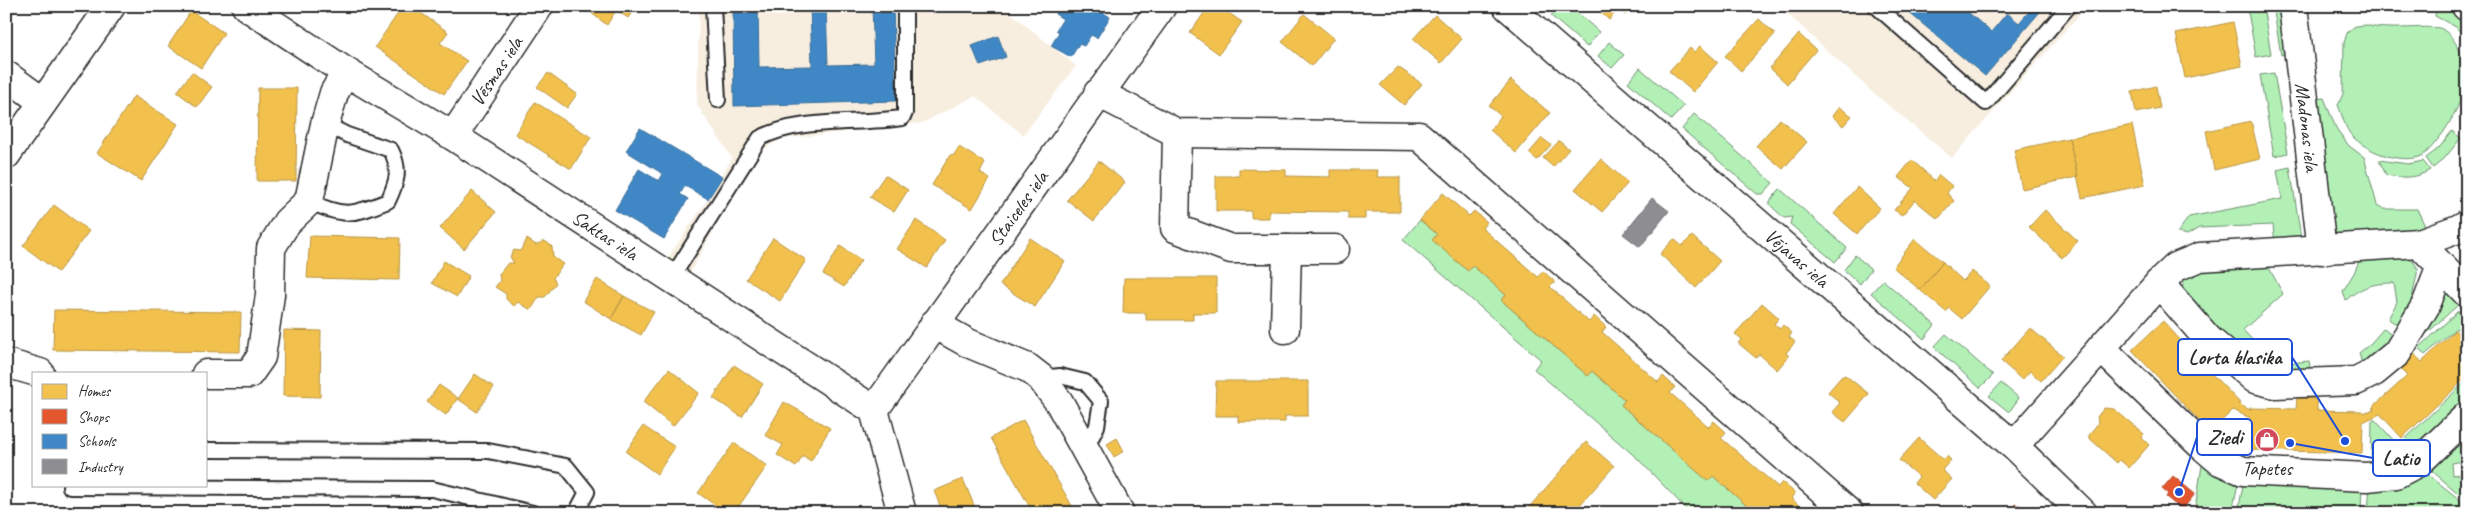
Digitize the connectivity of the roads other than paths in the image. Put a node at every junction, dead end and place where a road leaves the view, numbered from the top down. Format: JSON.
{"nodes":[{"id":1,"x":111,"y":6,"type":"edge"},
{"id":2,"x":246,"y":6,"type":"edge"},
{"id":3,"x":539,"y":6,"type":"edge"},
{"id":4,"x":714,"y":6,"type":"edge"},
{"id":5,"x":905,"y":6,"type":"edge"},
{"id":6,"x":1162,"y":6,"type":"edge"},
{"id":7,"x":1508,"y":6,"type":"edge"},
{"id":8,"x":1876,"y":6,"type":"edge"},
{"id":9,"x":2068,"y":6,"type":"edge"},
{"id":10,"x":2294,"y":6,"type":"edge"},
{"id":11,"x":346,"y":72,"type":"junction"},
{"id":12,"x":6,"y":75,"type":"edge"},
{"id":13,"x":1098,"y":93,"type":"junction"},
{"id":14,"x":718,"y":100,"type":"dead end"},
{"id":15,"x":42,"y":102,"type":"junction"},
{"id":16,"x":325,"y":124,"type":"junction"},
{"id":17,"x":1177,"y":133,"type":"junction"},
{"id":18,"x":453,"y":136,"type":"junction"},
{"id":19,"x":6,"y":155,"type":"edge"},
{"id":20,"x":309,"y":201,"type":"junction"},
{"id":21,"x":2467,"y":224,"type":"edge"},
{"id":22,"x":2419,"y":243,"type":"junction"},
{"id":23,"x":1286,"y":249,"type":"junction"},
{"id":24,"x":1335,"y":249,"type":"dead end"},
{"id":25,"x":2322,"y":250,"type":"junction"},
{"id":26,"x":2441,"y":266,"type":"junction"},
{"id":27,"x":671,"y":279,"type":"junction"},
{"id":28,"x":2159,"y":283,"type":"junction"},
{"id":29,"x":2467,"y":293,"type":"edge"},
{"id":30,"x":934,"y":324,"type":"junction"},
{"id":31,"x":1285,"y":329,"type":"dead end"},
{"id":32,"x":2101,"y":348,"type":"junction"},
{"id":33,"x":6,"y":363,"type":"edge"},
{"id":34,"x":37,"y":372,"type":"edge"},
{"id":35,"x":208,"y":374,"type":"edge"},
{"id":36,"x":1041,"y":378,"type":"junction"},
{"id":37,"x":874,"y":410,"type":"junction"},
{"id":38,"x":2467,"y":416,"type":"edge"},
{"id":39,"x":2014,"y":446,"type":"junction"},
{"id":40,"x":208,"y":450,"type":"edge"},
{"id":41,"x":1085,"y":451,"type":"junction"},
{"id":42,"x":70,"y":486,"type":"edge"},
{"id":43,"x":533,"y":513,"type":"edge"},
{"id":44,"x":576,"y":513,"type":"edge"},
{"id":45,"x":902,"y":513,"type":"edge"},
{"id":46,"x":1120,"y":513,"type":"edge"},
{"id":47,"x":1849,"y":513,"type":"edge"},
{"id":48,"x":2083,"y":513,"type":"edge"}],
"edges":[{"from":1,"to":15,"type":"street"},
{"from":2,"to":11,"type":"street","name":"Saktas iela"},
{"from":3,"to":18,"type":"street","name":"Vēsmas iela"},
{"from":4,"to":14,"type":"lane"},
{"from":5,"to":27,"type":"lane"},
{"from":6,"to":13,"type":"street","name":"Staiceles iela"},
{"from":7,"to":39,"type":"street","name":"Vējavas iela"},
{"from":8,"to":9,"type":"lane"},
{"from":10,"to":25,"type":"street","name":"Madonas iela"},
{"from":11,"to":16,"type":"street"},
{"from":11,"to":18,"type":"street","name":"Saktas iela"},
{"from":12,"to":15,"type":"street"},
{"from":13,"to":17,"type":"street"},
{"from":13,"to":30,"type":"street","name":"Staiceles iela"},
{"from":15,"to":19,"type":"street"},
{"from":16,"to":20,"type":"street"},
{"from":16,"to":20,"type":"lane"},
{"from":17,"to":23,"type":"street"},
{"from":17,"to":47,"type":"street"},
{"from":18,"to":27,"type":"street","name":"Saktas iela"},
{"from":20,"to":35,"type":"street"},
{"from":21,"to":22,"type":"street"},
{"from":22,"to":25,"type":"street"},
{"from":22,"to":26,"type":"street"},
{"from":23,"to":24,"type":"street"},
{"from":23,"to":31,"type":"street"},
{"from":25,"to":28,"type":"street"},
{"from":26,"to":28,"type":"street"},
{"from":26,"to":29,"type":"street"},
{"from":27,"to":37,"type":"street","name":"Saktas iela"},
{"from":28,"to":32,"type":"street"},
{"from":30,"to":36,"type":"street"},
{"from":30,"to":37,"type":"street","name":"Staiceles iela"},
{"from":32,"to":38,"type":"street"},
{"from":32,"to":39,"type":"street"},
{"from":33,"to":34,"type":"street"},
{"from":36,"to":41,"type":"street"},
{"from":36,"to":41,"type":"lane"},
{"from":37,"to":45,"type":"street"},
{"from":39,"to":48,"type":"street","name":"Vējavas iela"},
{"from":40,"to":44,"type":"lane"},
{"from":41,"to":46,"type":"street"},
{"from":42,"to":43,"type":"lane"}]}
